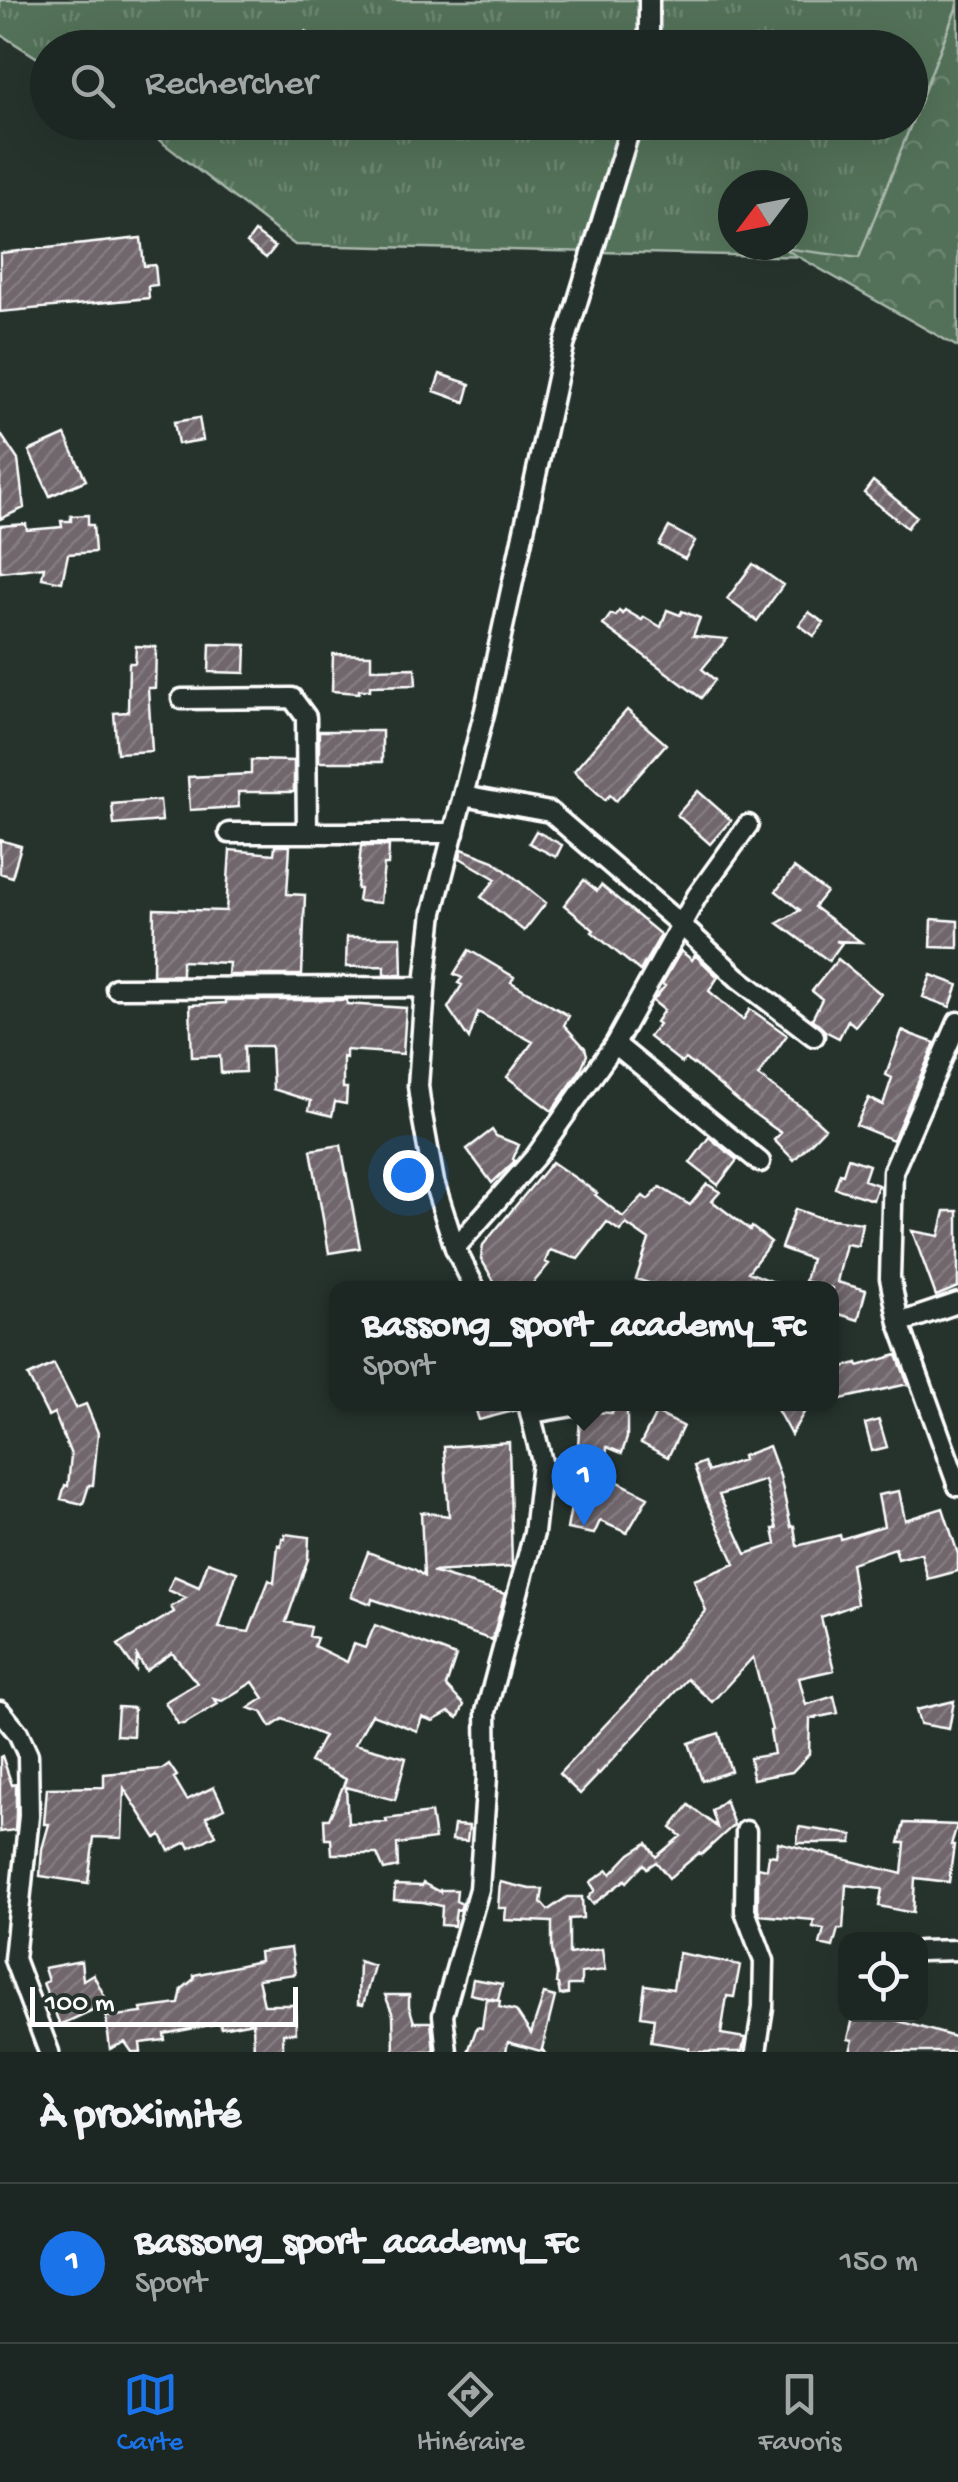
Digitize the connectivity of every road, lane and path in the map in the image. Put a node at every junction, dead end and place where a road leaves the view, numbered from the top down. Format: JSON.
{"nodes":[{"id":1,"x":649,"y":0,"type":"edge"},
{"id":2,"x":649,"y":30,"type":"edge"},
{"id":3,"x":627,"y":140,"type":"edge"},
{"id":4,"x":182,"y":699,"type":"dead end"},
{"id":5,"x":463,"y":796,"type":"junction"},
{"id":6,"x":748,"y":825,"type":"dead end"},
{"id":7,"x":230,"y":833,"type":"dead end"},
{"id":8,"x":307,"y":833,"type":"junction"},
{"id":9,"x":454,"y":834,"type":"junction"},
{"id":10,"x":681,"y":925,"type":"junction"},
{"id":11,"x":425,"y":987,"type":"junction"},
{"id":12,"x":116,"y":988,"type":"dead end"},
{"id":13,"x":958,"y":1022,"type":"edge"},
{"id":14,"x":814,"y":1036,"type":"dead end"},
{"id":15,"x":615,"y":1044,"type":"junction"},
{"id":16,"x":760,"y":1162,"type":"dead end"},
{"id":17,"x":455,"y":1248,"type":"junction"},
{"id":18,"x":472,"y":1281,"type":"edge"},
{"id":19,"x":958,"y":1303,"type":"edge"},
{"id":20,"x":898,"y":1323,"type":"junction"},
{"id":21,"x":531,"y":1411,"type":"edge"},
{"id":22,"x":958,"y":1486,"type":"edge"},
{"id":23,"x":0,"y":1711,"type":"edge"},
{"id":24,"x":746,"y":1831,"type":"dead end"},
{"id":25,"x":958,"y":1950,"type":"edge"},
{"id":26,"x":928,"y":1951,"type":"edge"},
{"id":27,"x":49,"y":2052,"type":"edge"},
{"id":28,"x":447,"y":2052,"type":"edge"},
{"id":29,"x":756,"y":2052,"type":"edge"}],
"edges":[{"from":1,"to":2,"type":"street"},
{"from":3,"to":5,"type":"street"},
{"from":4,"to":8,"type":"street"},
{"from":5,"to":9,"type":"street"},
{"from":5,"to":10,"type":"street"},
{"from":6,"to":10,"type":"street"},
{"from":7,"to":8,"type":"street"},
{"from":8,"to":9,"type":"street"},
{"from":9,"to":11,"type":"street"},
{"from":10,"to":14,"type":"street"},
{"from":10,"to":15,"type":"street"},
{"from":11,"to":12,"type":"street"},
{"from":11,"to":17,"type":"street"},
{"from":13,"to":20,"type":"street"},
{"from":15,"to":16,"type":"street"},
{"from":15,"to":17,"type":"street"},
{"from":17,"to":18,"type":"street"},
{"from":19,"to":20,"type":"street"},
{"from":20,"to":22,"type":"street"},
{"from":21,"to":28,"type":"street"},
{"from":23,"to":27,"type":"street"},
{"from":24,"to":29,"type":"street"},
{"from":25,"to":26,"type":"street"}]}
